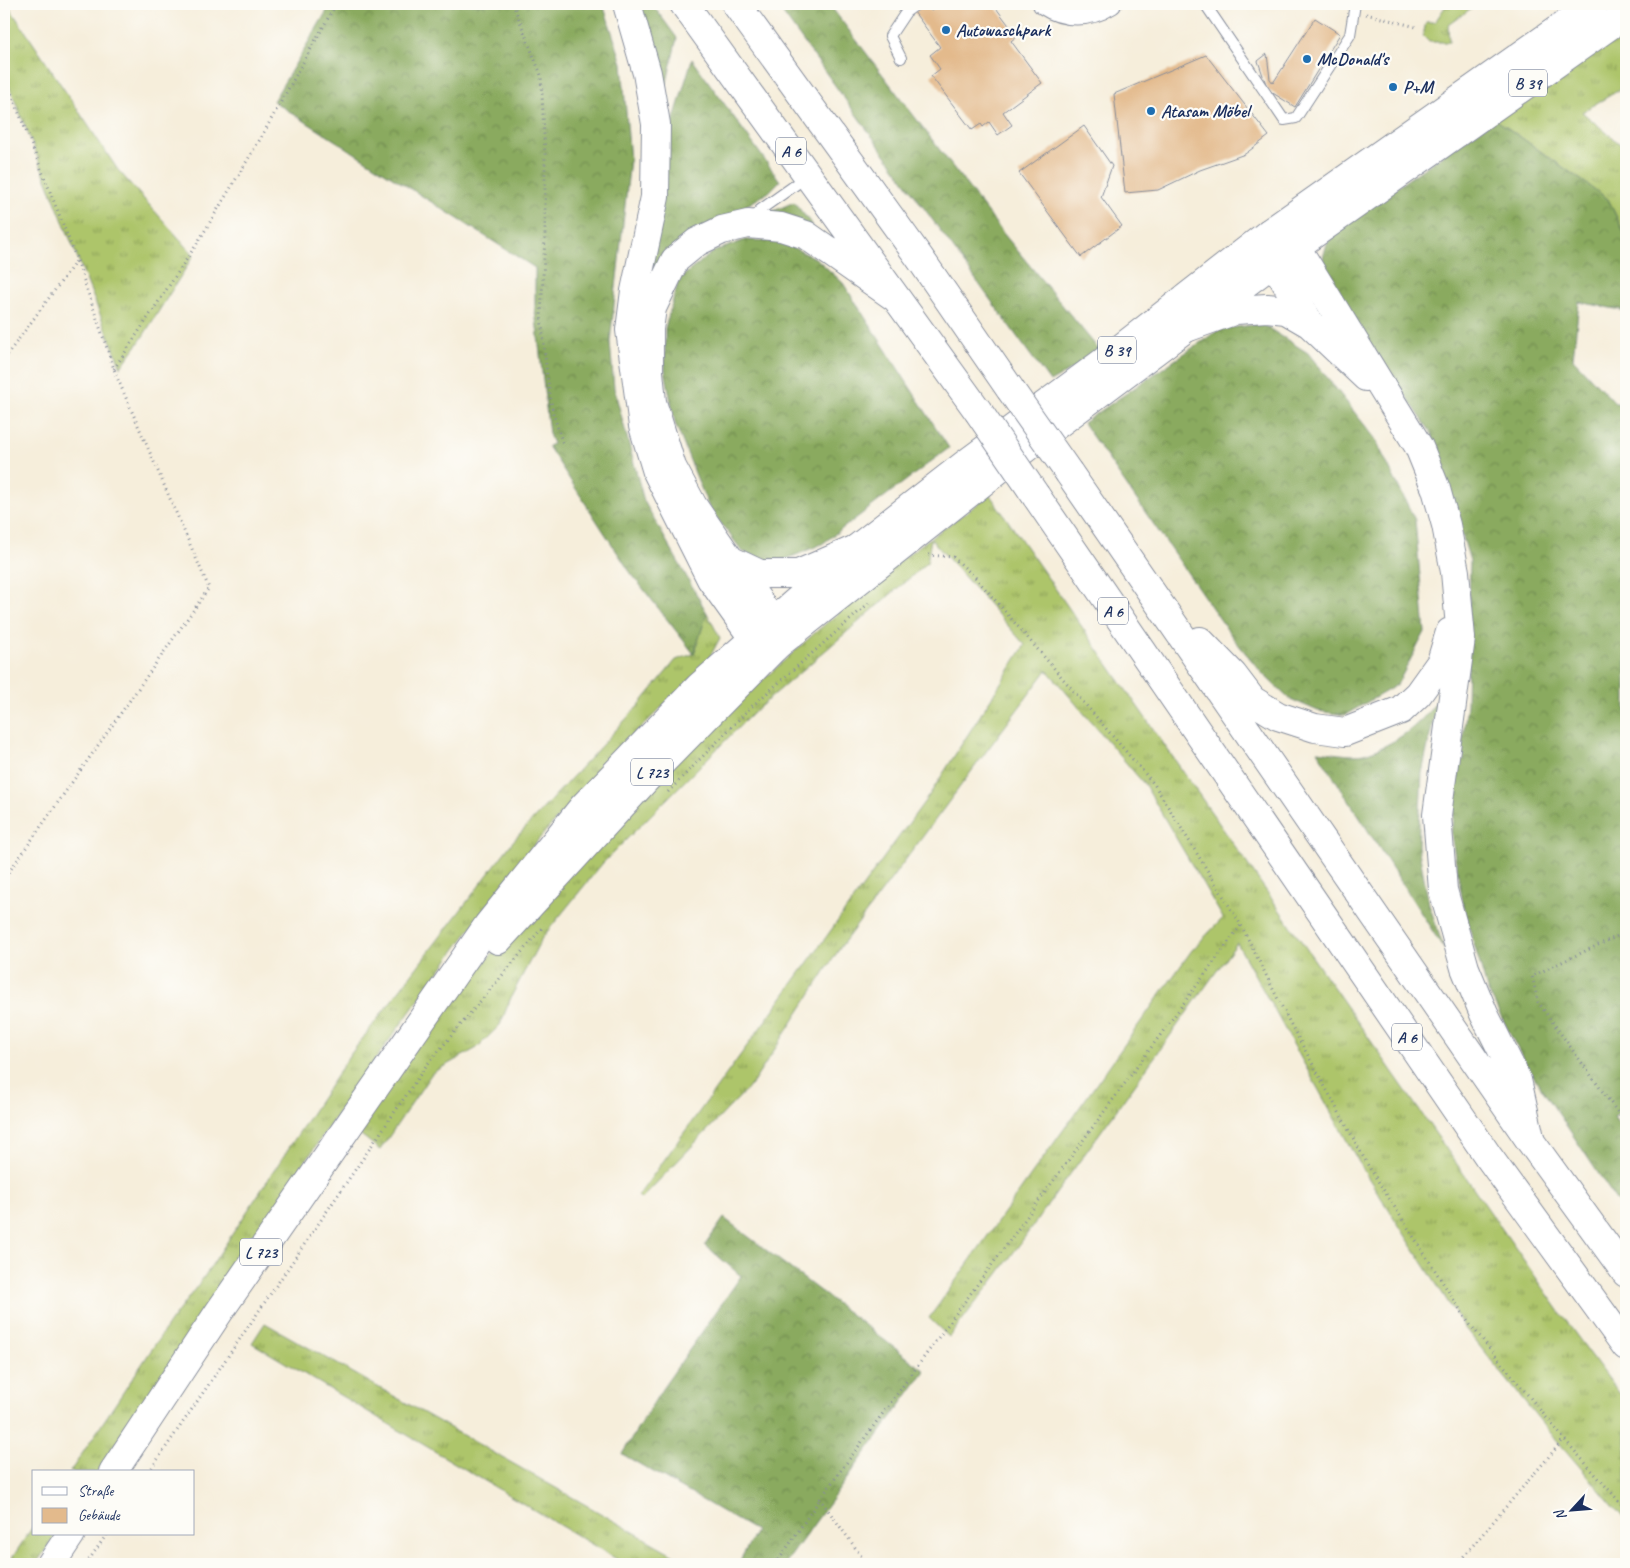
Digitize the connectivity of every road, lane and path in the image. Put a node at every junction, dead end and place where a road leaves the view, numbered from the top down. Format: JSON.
{"nodes":[{"id":1,"x":336,"y":4,"type":"edge"},
{"id":2,"x":513,"y":4,"type":"edge"},
{"id":3,"x":627,"y":4,"type":"edge"},
{"id":4,"x":684,"y":4,"type":"edge"},
{"id":5,"x":736,"y":4,"type":"edge"},
{"id":6,"x":917,"y":4,"type":"edge"},
{"id":7,"x":1043,"y":4,"type":"edge"},
{"id":8,"x":1111,"y":4,"type":"edge"},
{"id":9,"x":1206,"y":4,"type":"edge"},
{"id":10,"x":1594,"y":4,"type":"edge"},
{"id":11,"x":1354,"y":7,"type":"edge"},
{"id":12,"x":1626,"y":14,"type":"edge"},
{"id":13,"x":1416,"y":27,"type":"dead end"},
{"id":14,"x":901,"y":58,"type":"dead end"},
{"id":15,"x":4,"y":75,"type":"edge"},
{"id":16,"x":809,"y":176,"type":"junction"},
{"id":17,"x":748,"y":224,"type":"junction"},
{"id":18,"x":1269,"y":233,"type":"junction"},
{"id":19,"x":1296,"y":247,"type":"junction"},
{"id":20,"x":77,"y":260,"type":"junction"},
{"id":21,"x":1274,"y":262,"type":"junction"},
{"id":22,"x":896,"y":298,"type":"junction"},
{"id":23,"x":1310,"y":324,"type":"junction"},
{"id":24,"x":1189,"y":326,"type":"junction"},
{"id":25,"x":4,"y":359,"type":"edge"},
{"id":26,"x":114,"y":369,"type":"junction"},
{"id":27,"x":1394,"y":404,"type":"junction"},
{"id":28,"x":563,"y":444,"type":"dead end"},
{"id":29,"x":856,"y":549,"type":"junction"},
{"id":30,"x":728,"y":560,"type":"junction"},
{"id":31,"x":920,"y":560,"type":"dead end"},
{"id":32,"x":1142,"y":580,"type":"junction"},
{"id":33,"x":870,"y":602,"type":"dead end"},
{"id":34,"x":1458,"y":607,"type":"junction"},
{"id":35,"x":811,"y":620,"type":"joint"},
{"id":36,"x":768,"y":635,"type":"junction"},
{"id":37,"x":662,"y":797,"type":"dead end"},
{"id":38,"x":4,"y":879,"type":"edge"},
{"id":39,"x":545,"y":925,"type":"dead end"},
{"id":40,"x":1241,"y":925,"type":"junction"},
{"id":41,"x":1626,"y":932,"type":"edge"},
{"id":42,"x":1626,"y":1124,"type":"edge"},
{"id":43,"x":1531,"y":1142,"type":"junction"},
{"id":44,"x":1626,"y":1273,"type":"edge"},
{"id":45,"x":1626,"y":1346,"type":"edge"},
{"id":46,"x":1564,"y":1439,"type":"junction"},
{"id":47,"x":114,"y":1470,"type":"edge"},
{"id":48,"x":150,"y":1470,"type":"edge"},
{"id":49,"x":820,"y":1499,"type":"junction"},
{"id":50,"x":1626,"y":1509,"type":"edge"},
{"id":51,"x":70,"y":1536,"type":"edge"},
{"id":52,"x":105,"y":1536,"type":"edge"},
{"id":53,"x":51,"y":1564,"type":"edge"},
{"id":54,"x":86,"y":1564,"type":"edge"},
{"id":55,"x":776,"y":1564,"type":"edge"},
{"id":56,"x":867,"y":1564,"type":"edge"},
{"id":57,"x":1457,"y":1564,"type":"edge"}],
"edges":[{"from":1,"to":26,"type":"path"},
{"from":2,"to":28,"type":"path"},
{"from":3,"to":36,"type":"main road"},
{"from":4,"to":16,"type":"main road","number":"A 6"},
{"from":5,"to":32,"type":"main road","number":"A 6","bridge":true},
{"from":6,"to":14,"type":"lane"},
{"from":7,"to":8,"type":"street"},
{"from":9,"to":11,"type":"lane"},
{"from":10,"to":18,"type":"main road","number":"B 39"},
{"from":11,"to":13,"type":"path"},
{"from":12,"to":19,"type":"main road","number":"B 39"},
{"from":15,"to":20,"type":"path"},
{"from":16,"to":17,"type":"lane"},
{"from":16,"to":22,"type":"main road","number":"A 6"},
{"from":17,"to":22,"type":"main road"},
{"from":17,"to":30,"type":"main road"},
{"from":18,"to":19,"type":"main road"},
{"from":18,"to":21,"type":"main road"},
{"from":18,"to":29,"type":"main road","number":"B 39"},
{"from":19,"to":21,"type":"main road","number":"B 39"},
{"from":19,"to":27,"type":"main road"},
{"from":20,"to":25,"type":"path"},
{"from":20,"to":26,"type":"path"},
{"from":21,"to":23,"type":"main road"},
{"from":21,"to":24,"type":"main road","number":"B 39"},
{"from":22,"to":45,"type":"main road","number":"A 6","bridge":true},
{"from":23,"to":24,"type":"main road"},
{"from":23,"to":27,"type":"main road"},
{"from":24,"to":35,"type":"main road","number":"B 39"},
{"from":26,"to":38,"type":"path"},
{"from":27,"to":34,"type":"main road"},
{"from":29,"to":30,"type":"main road"},
{"from":29,"to":36,"type":"main road","number":"L 723"},
{"from":30,"to":36,"type":"main road"},
{"from":31,"to":40,"type":"path"},
{"from":32,"to":34,"type":"main road"},
{"from":32,"to":43,"type":"main road","number":"A 6"},
{"from":33,"to":37,"type":"path"},
{"from":34,"to":43,"type":"main road"},
{"from":35,"to":36,"type":"main road","number":"L 723"},
{"from":36,"to":47,"type":"main road","number":"L 723"},
{"from":39,"to":48,"type":"path"},
{"from":40,"to":46,"type":"path"},
{"from":40,"to":49,"type":"path"},
{"from":41,"to":42,"type":"path"},
{"from":43,"to":44,"type":"main road","number":"A 6"},
{"from":46,"to":50,"type":"path"},
{"from":46,"to":57,"type":"path"},
{"from":49,"to":55,"type":"path"},
{"from":49,"to":56,"type":"path"},
{"from":51,"to":53,"type":"main road"},
{"from":52,"to":54,"type":"path"}]}
